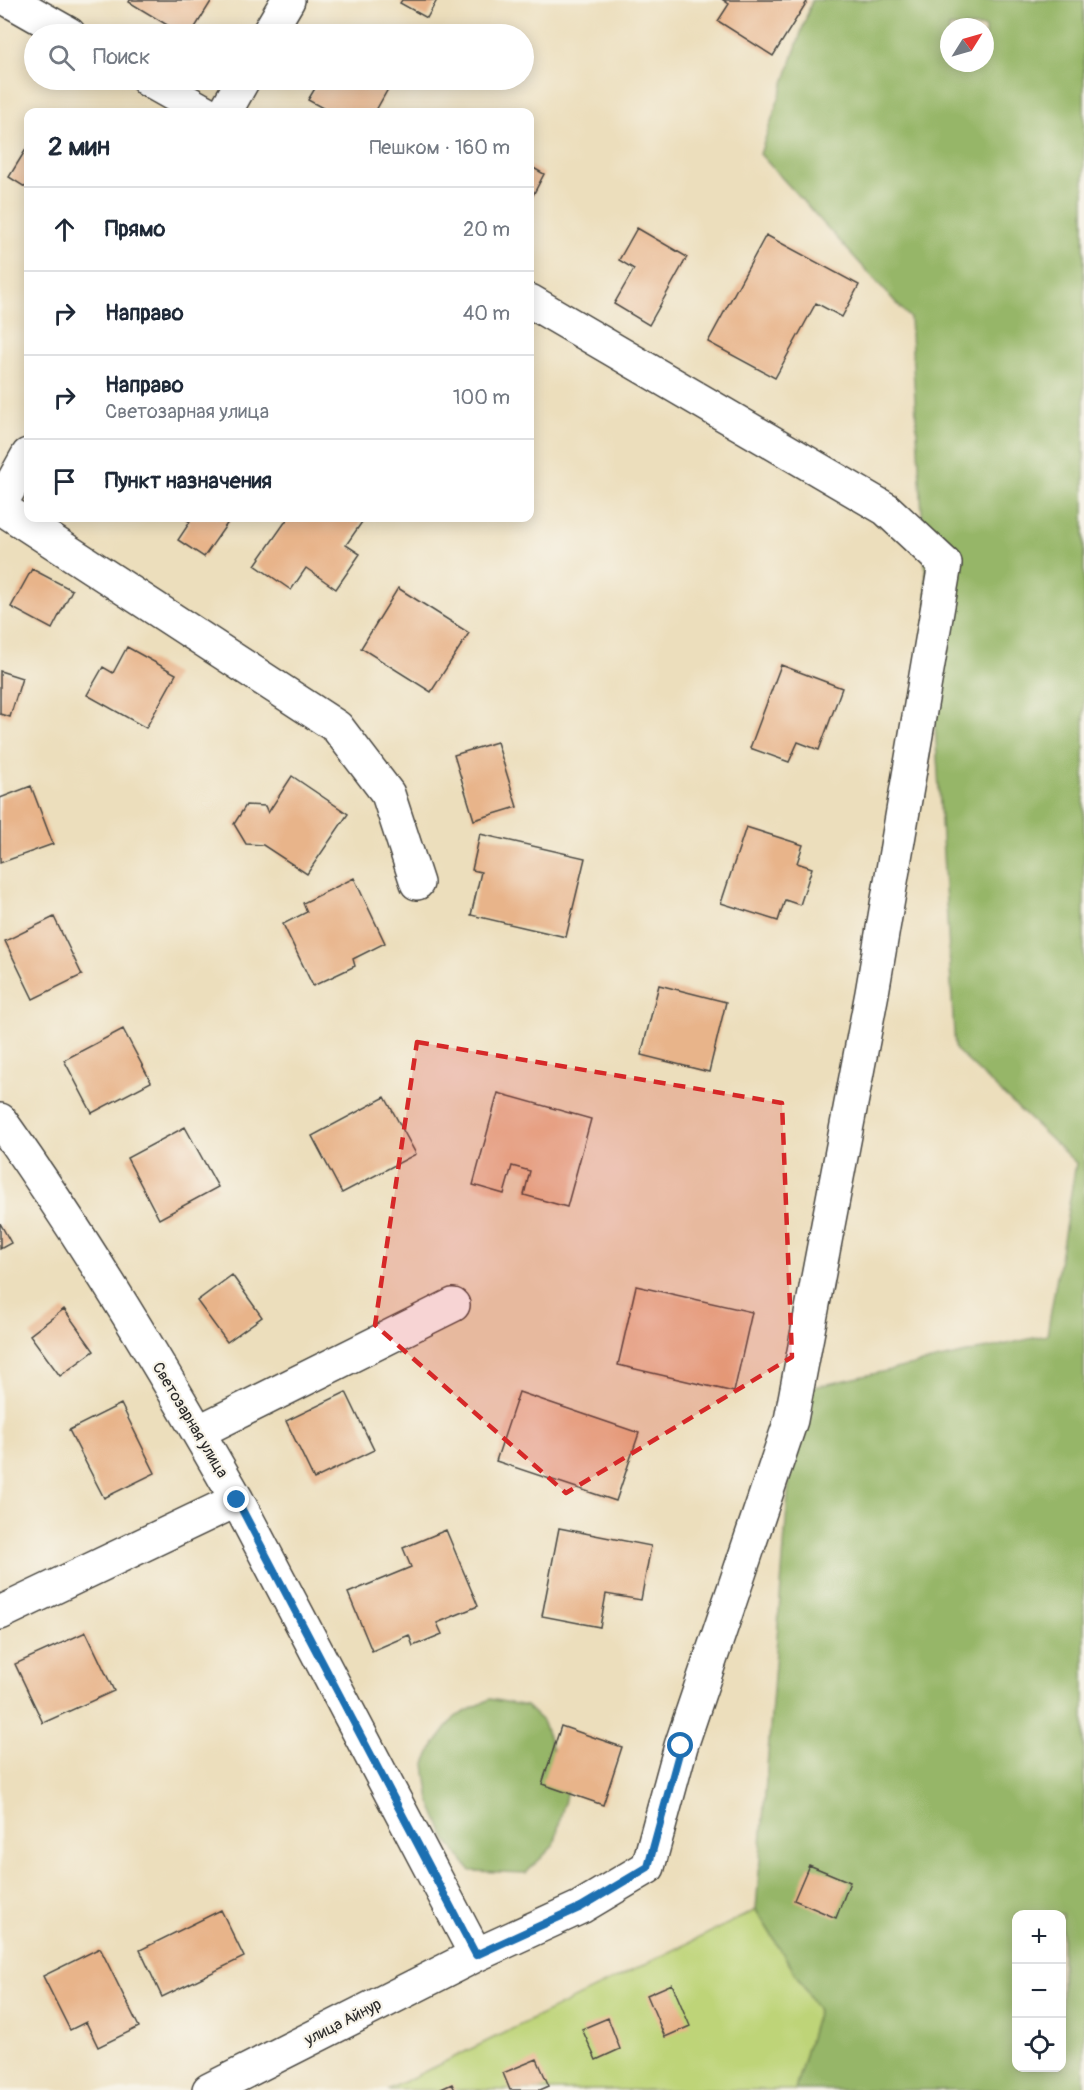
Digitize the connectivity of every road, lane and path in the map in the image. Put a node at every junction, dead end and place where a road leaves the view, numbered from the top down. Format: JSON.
{"nodes":[{"id":1,"x":9,"y":0,"type":"edge"},
{"id":2,"x":288,"y":0,"type":"edge"},
{"id":3,"x":51,"y":24,"type":"edge"},
{"id":4,"x":274,"y":24,"type":"edge"},
{"id":5,"x":166,"y":90,"type":"edge"},
{"id":6,"x":237,"y":90,"type":"edge"},
{"id":7,"x":198,"y":108,"type":"edge"},
{"id":8,"x":227,"y":108,"type":"edge"},
{"id":9,"x":534,"y":303,"type":"edge"},
{"id":10,"x":24,"y":462,"type":"edge"},
{"id":11,"x":0,"y":506,"type":"edge"},
{"id":12,"x":24,"y":522,"type":"edge"},
{"id":13,"x":24,"y":522,"type":"edge"},
{"id":14,"x":417,"y":883,"type":"dead end"},
{"id":15,"x":0,"y":1120,"type":"edge"},
{"id":16,"x":453,"y":1305,"type":"dead end"},
{"id":17,"x":198,"y":1432,"type":"junction"},
{"id":18,"x":237,"y":1500,"type":"junction"},
{"id":19,"x":0,"y":1613,"type":"edge"},
{"id":20,"x":476,"y":1955,"type":"junction"},
{"id":21,"x":209,"y":2090,"type":"edge"}],
"edges":[{"from":1,"to":3,"type":"street"},
{"from":2,"to":4,"type":"street"},
{"from":5,"to":7,"type":"street"},
{"from":6,"to":8,"type":"street"},
{"from":9,"to":20,"type":"street","name":"улица Айнур"},
{"from":10,"to":11,"type":"street"},
{"from":11,"to":12,"type":"street"},
{"from":13,"to":14,"type":"street"},
{"from":15,"to":17,"type":"street","name":"Светозарная улица"},
{"from":16,"to":17,"type":"street"},
{"from":17,"to":18,"type":"street","name":"Светозарная улица"},
{"from":18,"to":19,"type":"street"},
{"from":18,"to":20,"type":"street","name":"Светозарная улица"},
{"from":20,"to":21,"type":"street","name":"улица Айнур"}]}
